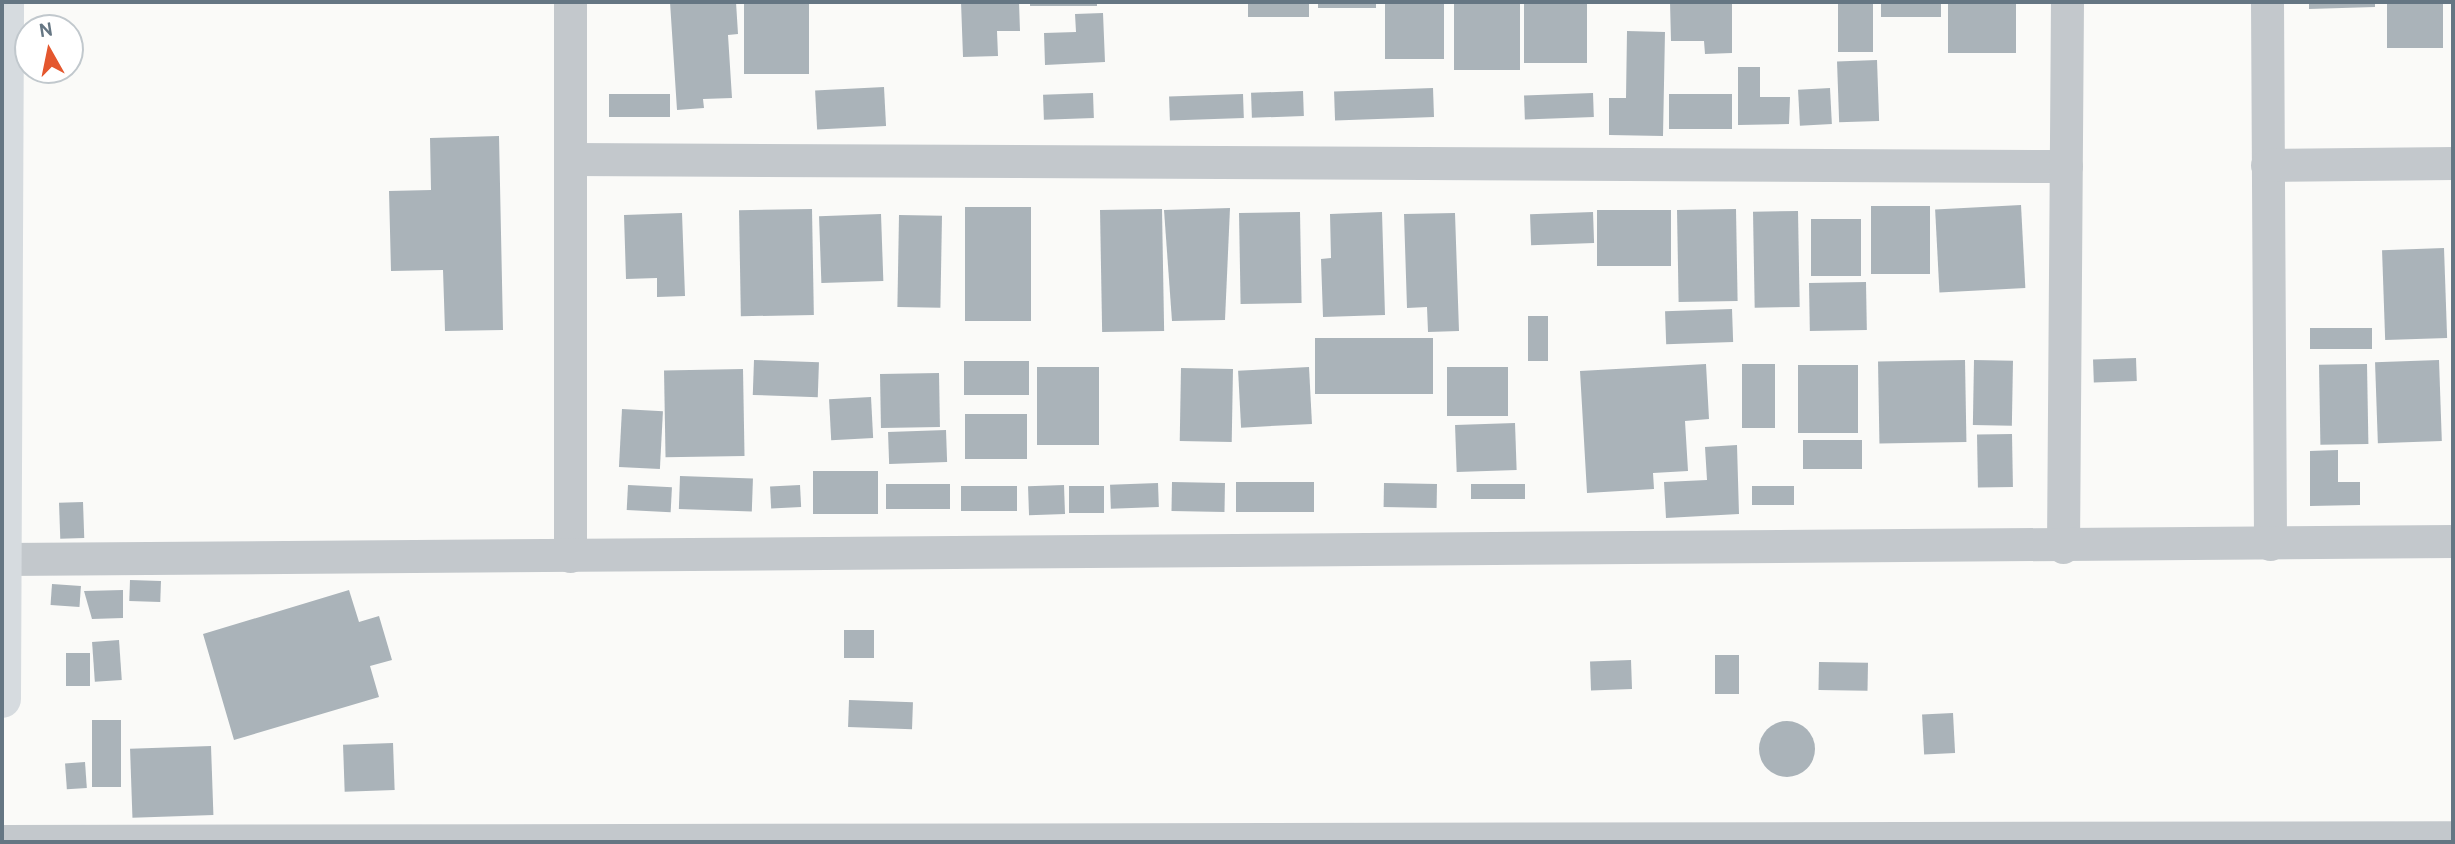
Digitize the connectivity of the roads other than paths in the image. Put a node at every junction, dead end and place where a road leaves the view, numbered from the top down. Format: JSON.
{"nodes":[{"id":1,"x":5,"y":2,"type":"edge"},
{"id":2,"x":570,"y":2,"type":"edge"},
{"id":3,"x":2067,"y":2,"type":"edge"},
{"id":4,"x":2267,"y":2,"type":"edge"},
{"id":5,"x":572,"y":159,"type":"junction"},
{"id":6,"x":2453,"y":163,"type":"edge"},
{"id":7,"x":2267,"y":165,"type":"junction"},
{"id":8,"x":2066,"y":166,"type":"junction"},
{"id":9,"x":2453,"y":541,"type":"edge"},
{"id":10,"x":2270,"y":544,"type":"junction"},
{"id":11,"x":2063,"y":547,"type":"junction"},
{"id":12,"x":569,"y":556,"type":"junction"},
{"id":13,"x":4,"y":559,"type":"junction"},
{"id":14,"x":2,"y":699,"type":"edge"},
{"id":15,"x":2453,"y":836,"type":"edge"},
{"id":16,"x":2081,"y":839,"type":"edge"},
{"id":17,"x":2260,"y":839,"type":"edge"},
{"id":18,"x":2,"y":841,"type":"edge"}],
"edges":[{"from":1,"to":13,"type":"street"},
{"from":2,"to":5,"type":"street"},
{"from":3,"to":8,"type":"street"},
{"from":4,"to":7,"type":"street"},
{"from":5,"to":8,"type":"street"},
{"from":5,"to":12,"type":"street"},
{"from":6,"to":7,"type":"street"},
{"from":7,"to":10,"type":"street"},
{"from":8,"to":11,"type":"street"},
{"from":9,"to":10,"type":"street"},
{"from":10,"to":11,"type":"street"},
{"from":11,"to":12,"type":"street"},
{"from":12,"to":13,"type":"street"},
{"from":13,"to":14,"type":"street"},
{"from":15,"to":17,"type":"street"},
{"from":16,"to":17,"type":"street"},
{"from":16,"to":18,"type":"street"}]}
